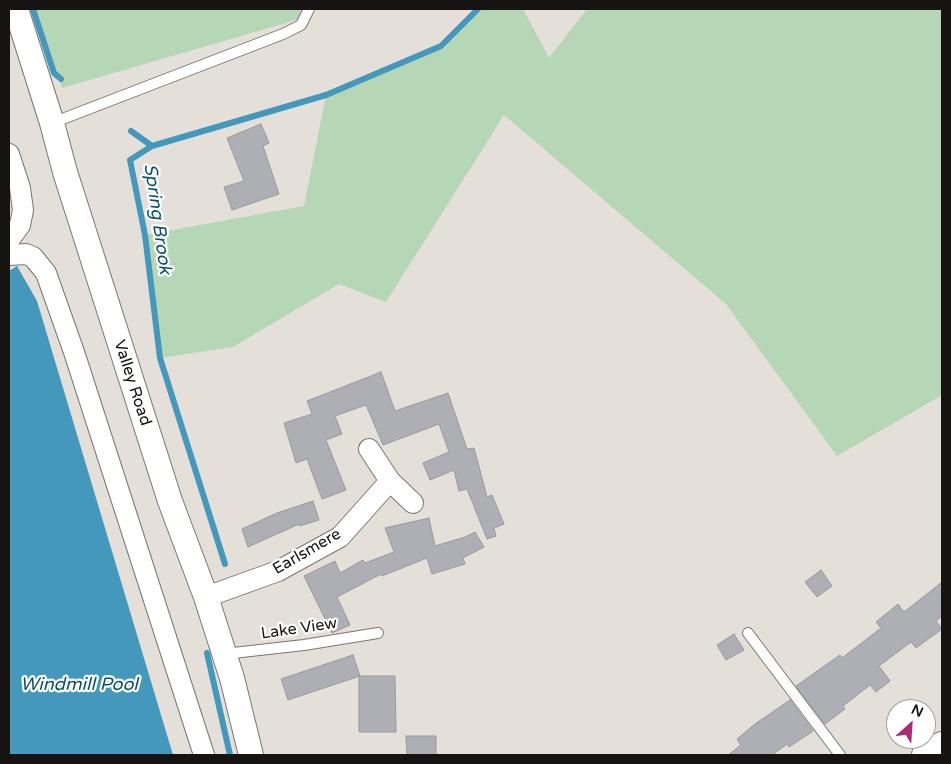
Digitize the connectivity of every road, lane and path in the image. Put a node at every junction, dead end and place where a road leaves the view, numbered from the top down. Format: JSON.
{"nodes":[{"id":1,"x":16,"y":9,"type":"edge"},
{"id":2,"x":309,"y":9,"type":"edge"},
{"id":3,"x":52,"y":123,"type":"junction"},
{"id":4,"x":9,"y":154,"type":"edge"},
{"id":5,"x":9,"y":240,"type":"edge"},
{"id":6,"x":9,"y":255,"type":"edge"},
{"id":7,"x":369,"y":449,"type":"dead end"},
{"id":8,"x":390,"y":481,"type":"junction"},
{"id":9,"x":413,"y":504,"type":"dead end"},
{"id":10,"x":206,"y":597,"type":"junction"},
{"id":11,"x":378,"y":633,"type":"dead end"},
{"id":12,"x":748,"y":633,"type":"dead end"},
{"id":13,"x":224,"y":654,"type":"junction"},
{"id":14,"x":942,"y":746,"type":"edge"},
{"id":15,"x":204,"y":755,"type":"edge"},
{"id":16,"x":251,"y":755,"type":"edge"},
{"id":17,"x":840,"y":755,"type":"edge"},
{"id":18,"x":926,"y":755,"type":"edge"}],
"edges":[{"from":1,"to":3,"type":"street","name":"Valley Road"},
{"from":2,"to":3,"type":"lane"},
{"from":3,"to":10,"type":"street","name":"Valley Road"},
{"from":4,"to":5,"type":"street"},
{"from":6,"to":15,"type":"street"},
{"from":7,"to":8,"type":"street"},
{"from":8,"to":9,"type":"street"},
{"from":8,"to":10,"type":"street","name":"Earlsmere"},
{"from":10,"to":13,"type":"street","name":"Valley Road"},
{"from":11,"to":13,"type":"lane","name":"Lake View"},
{"from":12,"to":17,"type":"lane"},
{"from":13,"to":16,"type":"street","name":"Valley Road"},
{"from":14,"to":18,"type":"main road"}]}
